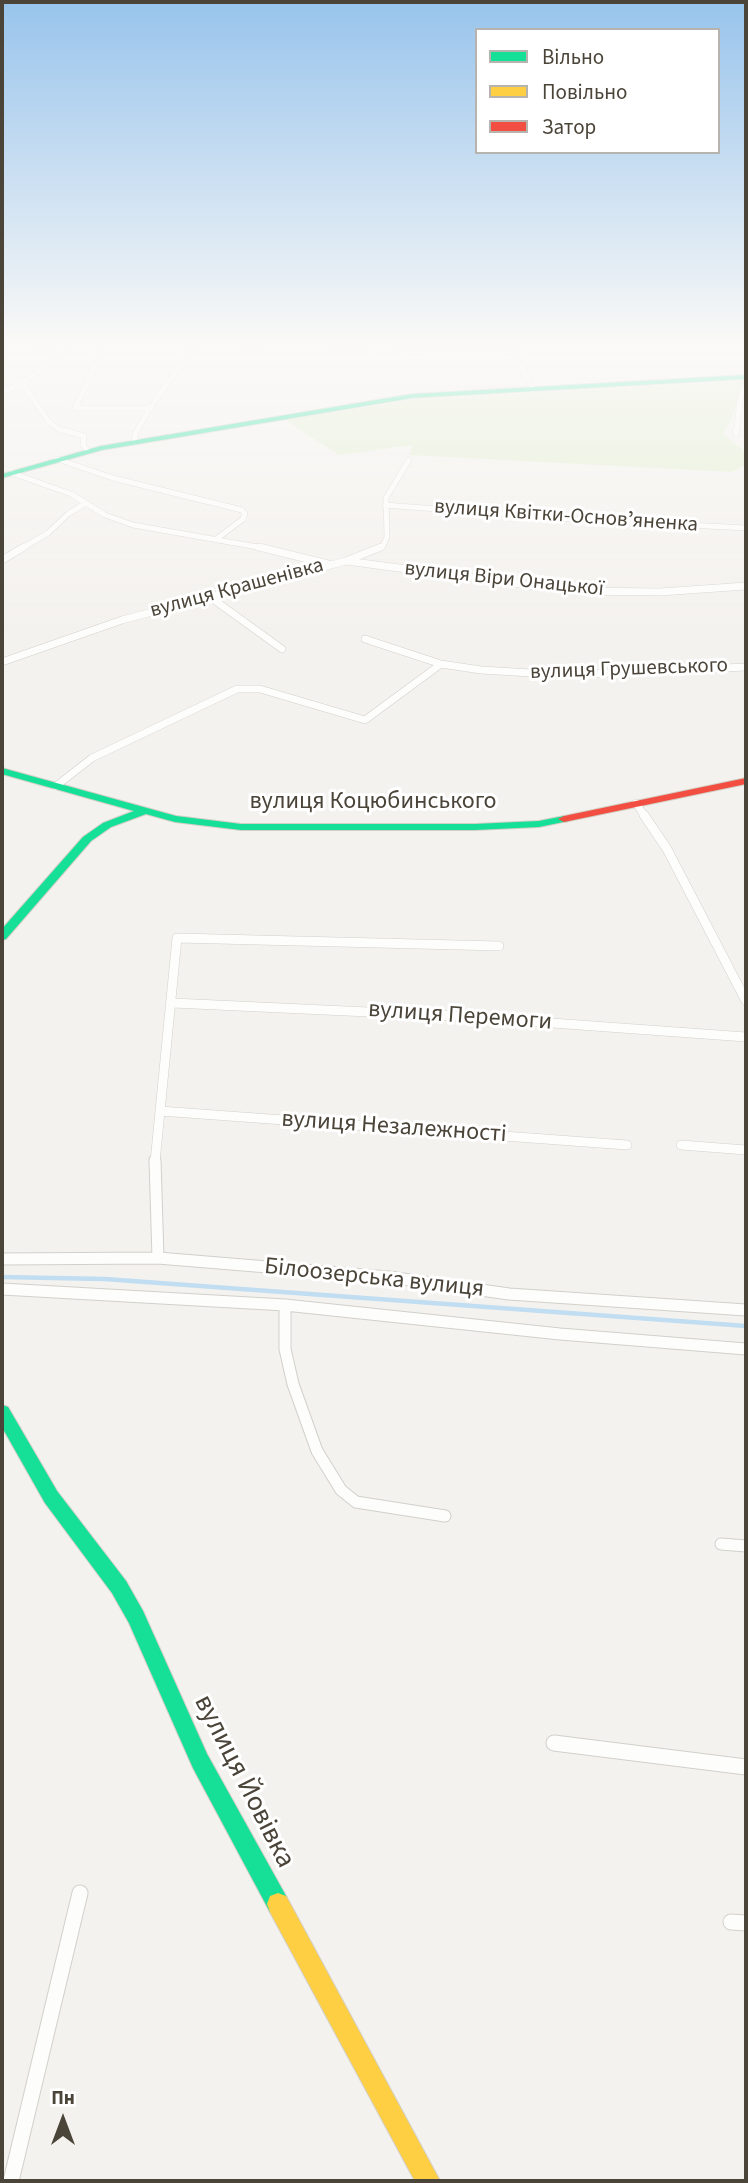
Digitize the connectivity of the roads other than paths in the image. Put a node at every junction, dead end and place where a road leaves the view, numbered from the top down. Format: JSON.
{"nodes":[{"id":1,"x":84,"y":443,"type":"edge"},
{"id":2,"x":130,"y":443,"type":"edge"},
{"id":3,"x":88,"y":451,"type":"junction"},
{"id":4,"x":57,"y":459,"type":"junction"},
{"id":5,"x":409,"y":460,"type":"dead end"},
{"id":6,"x":7,"y":474,"type":"edge"},
{"id":7,"x":86,"y":503,"type":"junction"},
{"id":8,"x":386,"y":505,"type":"junction"},
{"id":9,"x":746,"y":528,"type":"edge"},
{"id":10,"x":215,"y":540,"type":"junction"},
{"id":11,"x":2,"y":560,"type":"edge"},
{"id":12,"x":346,"y":561,"type":"junction"},
{"id":13,"x":330,"y":564,"type":"junction"},
{"id":14,"x":746,"y":586,"type":"edge"},
{"id":15,"x":210,"y":597,"type":"junction"},
{"id":16,"x":365,"y":639,"type":"dead end"},
{"id":17,"x":282,"y":649,"type":"dead end"},
{"id":18,"x":2,"y":662,"type":"edge"},
{"id":19,"x":441,"y":664,"type":"junction"},
{"id":20,"x":746,"y":667,"type":"edge"},
{"id":21,"x":2,"y":771,"type":"edge"},
{"id":22,"x":746,"y":781,"type":"edge"},
{"id":23,"x":56,"y":786,"type":"junction"},
{"id":24,"x":636,"y":803,"type":"junction"},
{"id":25,"x":144,"y":811,"type":"junction"},
{"id":26,"x":3,"y":932,"type":"edge"},
{"id":27,"x":499,"y":946,"type":"dead end"},
{"id":28,"x":746,"y":1001,"type":"edge"},
{"id":29,"x":173,"y":1003,"type":"junction"},
{"id":30,"x":746,"y":1037,"type":"edge"},
{"id":31,"x":160,"y":1111,"type":"junction"},
{"id":32,"x":627,"y":1145,"type":"dead end"},
{"id":33,"x":681,"y":1145,"type":"dead end"},
{"id":34,"x":746,"y":1150,"type":"edge"},
{"id":35,"x":158,"y":1258,"type":"junction"},
{"id":36,"x":2,"y":1259,"type":"edge"},
{"id":37,"x":2,"y":1289,"type":"edge"},
{"id":38,"x":285,"y":1305,"type":"junction"},
{"id":39,"x":746,"y":1310,"type":"edge"},
{"id":40,"x":746,"y":1349,"type":"edge"},
{"id":41,"x":2,"y":1412,"type":"edge"},
{"id":42,"x":445,"y":1516,"type":"dead end"},
{"id":43,"x":722,"y":1544,"type":"dead end"},
{"id":44,"x":746,"y":1546,"type":"edge"},
{"id":45,"x":554,"y":1743,"type":"dead end"},
{"id":46,"x":746,"y":1767,"type":"edge"},
{"id":47,"x":80,"y":1893,"type":"dead end"},
{"id":48,"x":11,"y":2181,"type":"edge"},
{"id":49,"x":428,"y":2181,"type":"edge"}],
"edges":[{"from":1,"to":3,"type":"street"},
{"from":2,"to":3,"type":"street"},
{"from":3,"to":4,"type":"street"},
{"from":4,"to":6,"type":"street"},
{"from":4,"to":10,"type":"street"},
{"from":5,"to":8,"type":"street","name":"вулиця Крашенівка"},
{"from":6,"to":7,"type":"street"},
{"from":7,"to":10,"type":"street"},
{"from":7,"to":11,"type":"street"},
{"from":8,"to":9,"type":"street","name":"вулиця Квітки-Основʼяненка"},
{"from":8,"to":12,"type":"street","name":"вулиця Крашенівка"},
{"from":10,"to":13,"type":"street"},
{"from":12,"to":13,"type":"street","name":"вулиця Крашенівка"},
{"from":12,"to":14,"type":"street","name":"вулиця Віри Онацької"},
{"from":13,"to":15,"type":"street","name":"вулиця Крашенівка"},
{"from":15,"to":17,"type":"street"},
{"from":15,"to":18,"type":"street","name":"вулиця Крашенівка"},
{"from":16,"to":19,"type":"street","name":"вулиця Грушевського"},
{"from":19,"to":20,"type":"street","name":"вулиця Грушевського"},
{"from":19,"to":23,"type":"street"},
{"from":21,"to":23,"type":"street","name":"вулиця Коцюбинського"},
{"from":22,"to":24,"type":"street","name":"вулиця Коцюбинського"},
{"from":23,"to":25,"type":"street","name":"вулиця Коцюбинського"},
{"from":24,"to":25,"type":"street","name":"вулиця Коцюбинського"},
{"from":24,"to":28,"type":"street"},
{"from":25,"to":26,"type":"street"},
{"from":27,"to":29,"type":"street"},
{"from":29,"to":30,"type":"street","name":"вулиця Перемоги"},
{"from":29,"to":31,"type":"street"},
{"from":31,"to":32,"type":"street","name":"вулиця Незалежності"},
{"from":31,"to":35,"type":"street"},
{"from":33,"to":34,"type":"street"},
{"from":35,"to":36,"type":"street","name":"Білоозерська вулиця"},
{"from":35,"to":39,"type":"street","name":"Білоозерська вулиця"},
{"from":37,"to":38,"type":"street","name":"Білоозерська вулиця"},
{"from":38,"to":40,"type":"street","name":"Білоозерська вулиця"},
{"from":38,"to":42,"type":"street"},
{"from":41,"to":49,"type":"street","name":"вулиця Йовівка"},
{"from":43,"to":44,"type":"street"},
{"from":45,"to":46,"type":"street"},
{"from":47,"to":48,"type":"street"}]}
